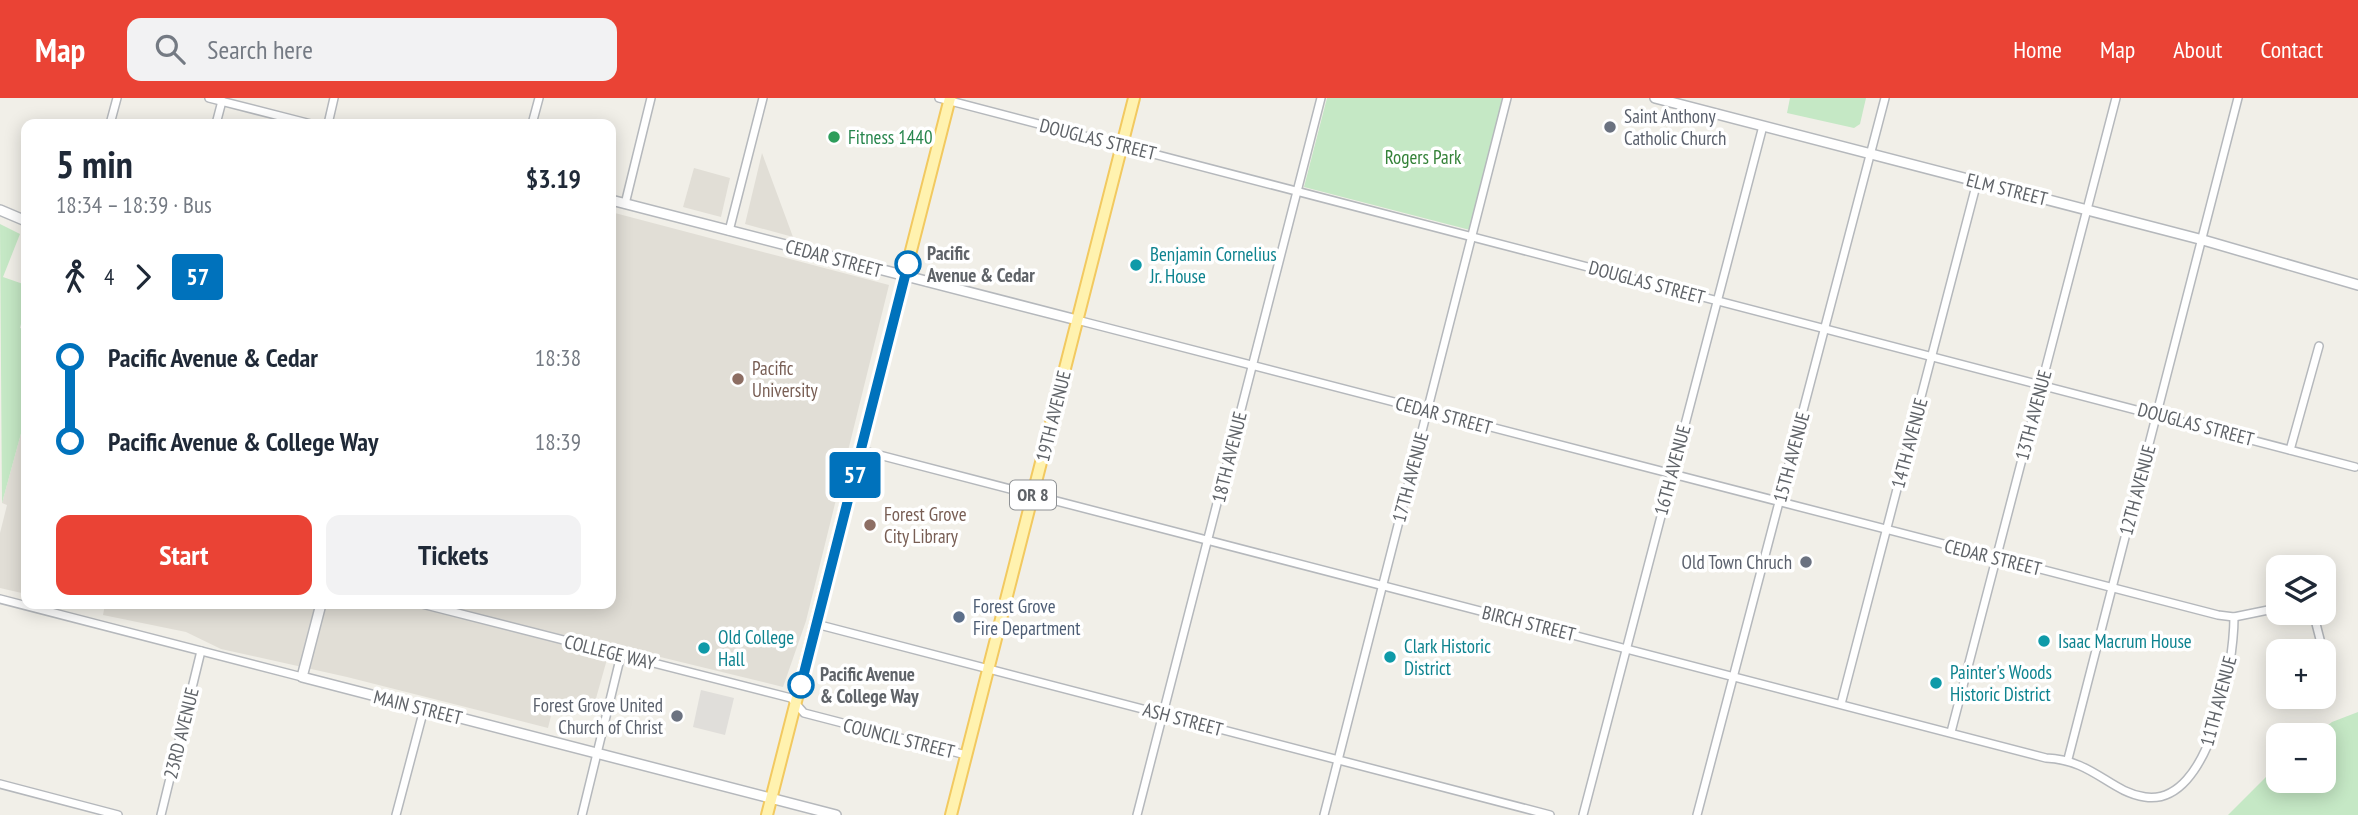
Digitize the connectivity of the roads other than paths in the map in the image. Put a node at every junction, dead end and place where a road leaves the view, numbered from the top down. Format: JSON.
{"nodes":[{"id":1,"x":117,"y":98,"type":"edge"},
{"id":2,"x":209,"y":98,"type":"edge"},
{"id":3,"x":334,"y":98,"type":"edge"},
{"id":4,"x":539,"y":98,"type":"edge"},
{"id":5,"x":652,"y":98,"type":"edge"},
{"id":6,"x":763,"y":98,"type":"edge"},
{"id":7,"x":1134,"y":98,"type":"edge"},
{"id":8,"x":1321,"y":98,"type":"edge"},
{"id":9,"x":1507,"y":98,"type":"edge"},
{"id":10,"x":1655,"y":98,"type":"edge"},
{"id":11,"x":1885,"y":98,"type":"edge"},
{"id":12,"x":2116,"y":98,"type":"edge"},
{"id":13,"x":2238,"y":98,"type":"edge"},
{"id":14,"x":946,"y":99,"type":"edge"},
{"id":15,"x":222,"y":101,"type":"junction"},
{"id":16,"x":111,"y":119,"type":"edge"},
{"id":17,"x":217,"y":119,"type":"edge"},
{"id":18,"x":292,"y":119,"type":"edge"},
{"id":19,"x":329,"y":119,"type":"edge"},
{"id":20,"x":533,"y":119,"type":"edge"},
{"id":21,"x":1763,"y":125,"type":"junction"},
{"id":22,"x":1122,"y":145,"type":"junction"},
{"id":23,"x":1871,"y":154,"type":"junction"},
{"id":24,"x":1977,"y":182,"type":"junction"},
{"id":25,"x":1298,"y":190,"type":"junction"},
{"id":26,"x":616,"y":201,"type":"edge"},
{"id":27,"x":625,"y":204,"type":"junction"},
{"id":28,"x":0,"y":210,"type":"edge"},
{"id":29,"x":2087,"y":210,"type":"junction"},
{"id":30,"x":21,"y":219,"type":"edge"},
{"id":31,"x":729,"y":231,"type":"junction"},
{"id":32,"x":1472,"y":235,"type":"junction"},
{"id":33,"x":2203,"y":240,"type":"junction"},
{"id":34,"x":905,"y":276,"type":"junction"},
{"id":35,"x":2358,"y":285,"type":"edge"},
{"id":36,"x":1717,"y":300,"type":"junction"},
{"id":37,"x":1077,"y":320,"type":"junction"},
{"id":38,"x":1825,"y":329,"type":"junction"},
{"id":39,"x":2319,"y":346,"type":"dead end"},
{"id":40,"x":1932,"y":355,"type":"junction"},
{"id":41,"x":1253,"y":364,"type":"junction"},
{"id":42,"x":2042,"y":385,"type":"junction"},
{"id":43,"x":1427,"y":410,"type":"junction"},
{"id":44,"x":2157,"y":413,"type":"junction"},
{"id":45,"x":860,"y":450,"type":"junction"},
{"id":46,"x":2290,"y":450,"type":"junction"},
{"id":47,"x":2355,"y":467,"type":"dead end"},
{"id":48,"x":1671,"y":475,"type":"junction"},
{"id":49,"x":1033,"y":495,"type":"junction"},
{"id":50,"x":1780,"y":502,"type":"junction"},
{"id":51,"x":1885,"y":530,"type":"junction"},
{"id":52,"x":1208,"y":540,"type":"junction"},
{"id":53,"x":1995,"y":558,"type":"junction"},
{"id":54,"x":1382,"y":585,"type":"junction"},
{"id":55,"x":2112,"y":587,"type":"junction"},
{"id":56,"x":0,"y":599,"type":"edge"},
{"id":57,"x":21,"y":604,"type":"edge"},
{"id":58,"x":39,"y":609,"type":"edge"},
{"id":59,"x":320,"y":609,"type":"edge"},
{"id":60,"x":442,"y":609,"type":"edge"},
{"id":61,"x":2266,"y":610,"type":"edge"},
{"id":62,"x":2234,"y":617,"type":"junction"},
{"id":63,"x":816,"y":624,"type":"junction"},
{"id":64,"x":1627,"y":648,"type":"junction"},
{"id":65,"x":201,"y":651,"type":"junction"},
{"id":66,"x":621,"y":654,"type":"junction"},
{"id":67,"x":989,"y":669,"type":"junction"},
{"id":68,"x":1734,"y":676,"type":"junction"},
{"id":69,"x":302,"y":677,"type":"junction"},
{"id":70,"x":796,"y":704,"type":"junction"},
{"id":71,"x":1841,"y":704,"type":"junction"},
{"id":72,"x":425,"y":709,"type":"junction"},
{"id":73,"x":1163,"y":714,"type":"junction"},
{"id":74,"x":1951,"y":733,"type":"junction"},
{"id":75,"x":597,"y":753,"type":"junction"},
{"id":76,"x":966,"y":755,"type":"junction"},
{"id":77,"x":2068,"y":759,"type":"junction"},
{"id":78,"x":1338,"y":760,"type":"junction"},
{"id":79,"x":2186,"y":779,"type":"joint"},
{"id":80,"x":0,"y":784,"type":"edge"},
{"id":81,"x":772,"y":798,"type":"junction"},
{"id":82,"x":118,"y":815,"type":"edge"},
{"id":83,"x":161,"y":815,"type":"edge"},
{"id":84,"x":396,"y":815,"type":"edge"},
{"id":85,"x":582,"y":815,"type":"edge"},
{"id":86,"x":767,"y":815,"type":"edge"},
{"id":87,"x":836,"y":815,"type":"edge"},
{"id":88,"x":951,"y":815,"type":"edge"},
{"id":89,"x":1137,"y":815,"type":"edge"},
{"id":90,"x":1324,"y":815,"type":"edge"},
{"id":91,"x":1550,"y":815,"type":"edge"},
{"id":92,"x":1583,"y":815,"type":"edge"},
{"id":93,"x":1697,"y":815,"type":"edge"}],
"edges":[{"from":1,"to":16,"type":"street"},
{"from":2,"to":15,"type":"street"},
{"from":3,"to":19,"type":"street"},
{"from":4,"to":20,"type":"street"},
{"from":5,"to":27,"type":"street"},
{"from":6,"to":31,"type":"street"},
{"from":7,"to":22,"type":"main road","name":"19TH AVENUE","number":"OR 8"},
{"from":8,"to":25,"type":"street","name":"18TH AVENUE"},
{"from":9,"to":32,"type":"street","name":"17TH AVENUE"},
{"from":10,"to":21,"type":"street","name":"ELM STREET"},
{"from":11,"to":23,"type":"street","name":"15TH AVENUE"},
{"from":12,"to":29,"type":"street","name":"13TH AVENUE"},
{"from":13,"to":33,"type":"street","name":"12TH AVENUE"},
{"from":14,"to":22,"type":"street","name":"DOUGLAS STREET"},
{"from":14,"to":34,"type":"main road"},
{"from":15,"to":17,"type":"street"},
{"from":15,"to":18,"type":"street"},
{"from":21,"to":23,"type":"street","name":"ELM STREET"},
{"from":21,"to":36,"type":"street","name":"16TH AVENUE"},
{"from":22,"to":25,"type":"street","name":"DOUGLAS STREET"},
{"from":22,"to":37,"type":"main road","name":"19TH AVENUE","number":"OR 8"},
{"from":23,"to":24,"type":"street","name":"ELM STREET"},
{"from":23,"to":38,"type":"street","name":"15TH AVENUE"},
{"from":24,"to":29,"type":"street","name":"ELM STREET"},
{"from":24,"to":40,"type":"street","name":"14TH AVENUE"},
{"from":25,"to":32,"type":"street","name":"DOUGLAS STREET"},
{"from":25,"to":41,"type":"street","name":"18TH AVENUE"},
{"from":26,"to":27,"type":"street","name":"CEDAR STREET"},
{"from":27,"to":31,"type":"street","name":"CEDAR STREET"},
{"from":28,"to":30,"type":"street"},
{"from":29,"to":33,"type":"street","name":"ELM STREET"},
{"from":29,"to":42,"type":"street","name":"13TH AVENUE"},
{"from":31,"to":34,"type":"street","name":"CEDAR STREET"},
{"from":32,"to":36,"type":"street","name":"DOUGLAS STREET"},
{"from":32,"to":43,"type":"street","name":"17TH AVENUE"},
{"from":33,"to":35,"type":"street","name":"ELM STREET"},
{"from":33,"to":44,"type":"street","name":"12TH AVENUE"},
{"from":34,"to":37,"type":"street","name":"CEDAR STREET"},
{"from":34,"to":45,"type":"main road"},
{"from":36,"to":38,"type":"street","name":"DOUGLAS STREET"},
{"from":36,"to":48,"type":"street","name":"16TH AVENUE"},
{"from":37,"to":41,"type":"street","name":"CEDAR STREET"},
{"from":37,"to":49,"type":"main road","name":"19TH AVENUE","number":"OR 8"},
{"from":38,"to":40,"type":"street","name":"DOUGLAS STREET"},
{"from":38,"to":50,"type":"street","name":"15TH AVENUE"},
{"from":39,"to":46,"type":"street"},
{"from":40,"to":42,"type":"street","name":"DOUGLAS STREET"},
{"from":40,"to":51,"type":"street","name":"14TH AVENUE"},
{"from":41,"to":43,"type":"street","name":"CEDAR STREET"},
{"from":41,"to":52,"type":"street","name":"18TH AVENUE"},
{"from":42,"to":44,"type":"street","name":"DOUGLAS STREET"},
{"from":42,"to":53,"type":"street","name":"13TH AVENUE"},
{"from":43,"to":48,"type":"street","name":"CEDAR STREET"},
{"from":43,"to":54,"type":"street","name":"17TH AVENUE"},
{"from":44,"to":46,"type":"street","name":"DOUGLAS STREET"},
{"from":44,"to":55,"type":"street","name":"12TH AVENUE"},
{"from":45,"to":49,"type":"street","name":"BIRCH STREET"},
{"from":45,"to":63,"type":"main road"},
{"from":46,"to":47,"type":"street","name":"DOUGLAS STREET"},
{"from":48,"to":50,"type":"street","name":"CEDAR STREET"},
{"from":48,"to":64,"type":"street","name":"16TH AVENUE"},
{"from":49,"to":52,"type":"street","name":"BIRCH STREET"},
{"from":49,"to":67,"type":"main road","name":"19TH AVENUE","number":"OR 8"},
{"from":50,"to":51,"type":"street","name":"CEDAR STREET"},
{"from":50,"to":68,"type":"street","name":"15TH AVENUE"},
{"from":51,"to":53,"type":"street","name":"CEDAR STREET"},
{"from":51,"to":71,"type":"street","name":"14TH AVENUE"},
{"from":52,"to":54,"type":"street","name":"BIRCH STREET"},
{"from":52,"to":73,"type":"street","name":"18TH AVENUE"},
{"from":53,"to":55,"type":"street","name":"CEDAR STREET"},
{"from":53,"to":74,"type":"street","name":"13TH AVENUE"},
{"from":54,"to":64,"type":"street","name":"BIRCH STREET"},
{"from":54,"to":78,"type":"street","name":"17TH AVENUE"},
{"from":55,"to":62,"type":"street","name":"CEDAR STREET"},
{"from":55,"to":77,"type":"street","name":"12TH AVENUE"},
{"from":56,"to":57,"type":"street","name":"MAIN STREET"},
{"from":58,"to":65,"type":"street","name":"MAIN STREET"},
{"from":59,"to":69,"type":"street"},
{"from":60,"to":66,"type":"street","name":"COLLEGE WAY"},
{"from":61,"to":62,"type":"street","name":"CEDAR STREET"},
{"from":62,"to":79,"type":"street","name":"11TH AVENUE"},
{"from":63,"to":67,"type":"street","name":"ASH STREET"},
{"from":63,"to":70,"type":"main road"},
{"from":64,"to":68,"type":"street","name":"BIRCH STREET"},
{"from":64,"to":92,"type":"street","name":"16TH AVENUE"},
{"from":65,"to":69,"type":"street","name":"MAIN STREET"},
{"from":65,"to":83,"type":"street","name":"23RD AVENUE"},
{"from":66,"to":70,"type":"street","name":"COLLEGE WAY"},
{"from":66,"to":75,"type":"street"},
{"from":67,"to":73,"type":"street","name":"ASH STREET"},
{"from":67,"to":76,"type":"main road","name":"19TH AVENUE","number":"OR 8"},
{"from":68,"to":71,"type":"street","name":"BIRCH STREET"},
{"from":68,"to":93,"type":"street","name":"15TH AVENUE"},
{"from":69,"to":72,"type":"street","name":"MAIN STREET"},
{"from":70,"to":76,"type":"street","name":"COUNCIL STREET"},
{"from":70,"to":81,"type":"main road"},
{"from":71,"to":74,"type":"street","name":"BIRCH STREET"},
{"from":72,"to":75,"type":"street","name":"MAIN STREET"},
{"from":72,"to":84,"type":"street"},
{"from":73,"to":78,"type":"street","name":"ASH STREET"},
{"from":73,"to":89,"type":"street","name":"18TH AVENUE"},
{"from":74,"to":77,"type":"street","name":"BIRCH STREET"},
{"from":75,"to":81,"type":"street","name":"MAIN STREET"},
{"from":75,"to":85,"type":"street"},
{"from":76,"to":88,"type":"main road","name":"19TH AVENUE","number":"OR 8"},
{"from":77,"to":79,"type":"street","name":"BIRCH STREET"},
{"from":78,"to":90,"type":"street","name":"17TH AVENUE"},
{"from":78,"to":91,"type":"street","name":"ASH STREET"},
{"from":80,"to":82,"type":"street"},
{"from":81,"to":86,"type":"main road"},
{"from":81,"to":87,"type":"street","name":"MAIN STREET"}]}
